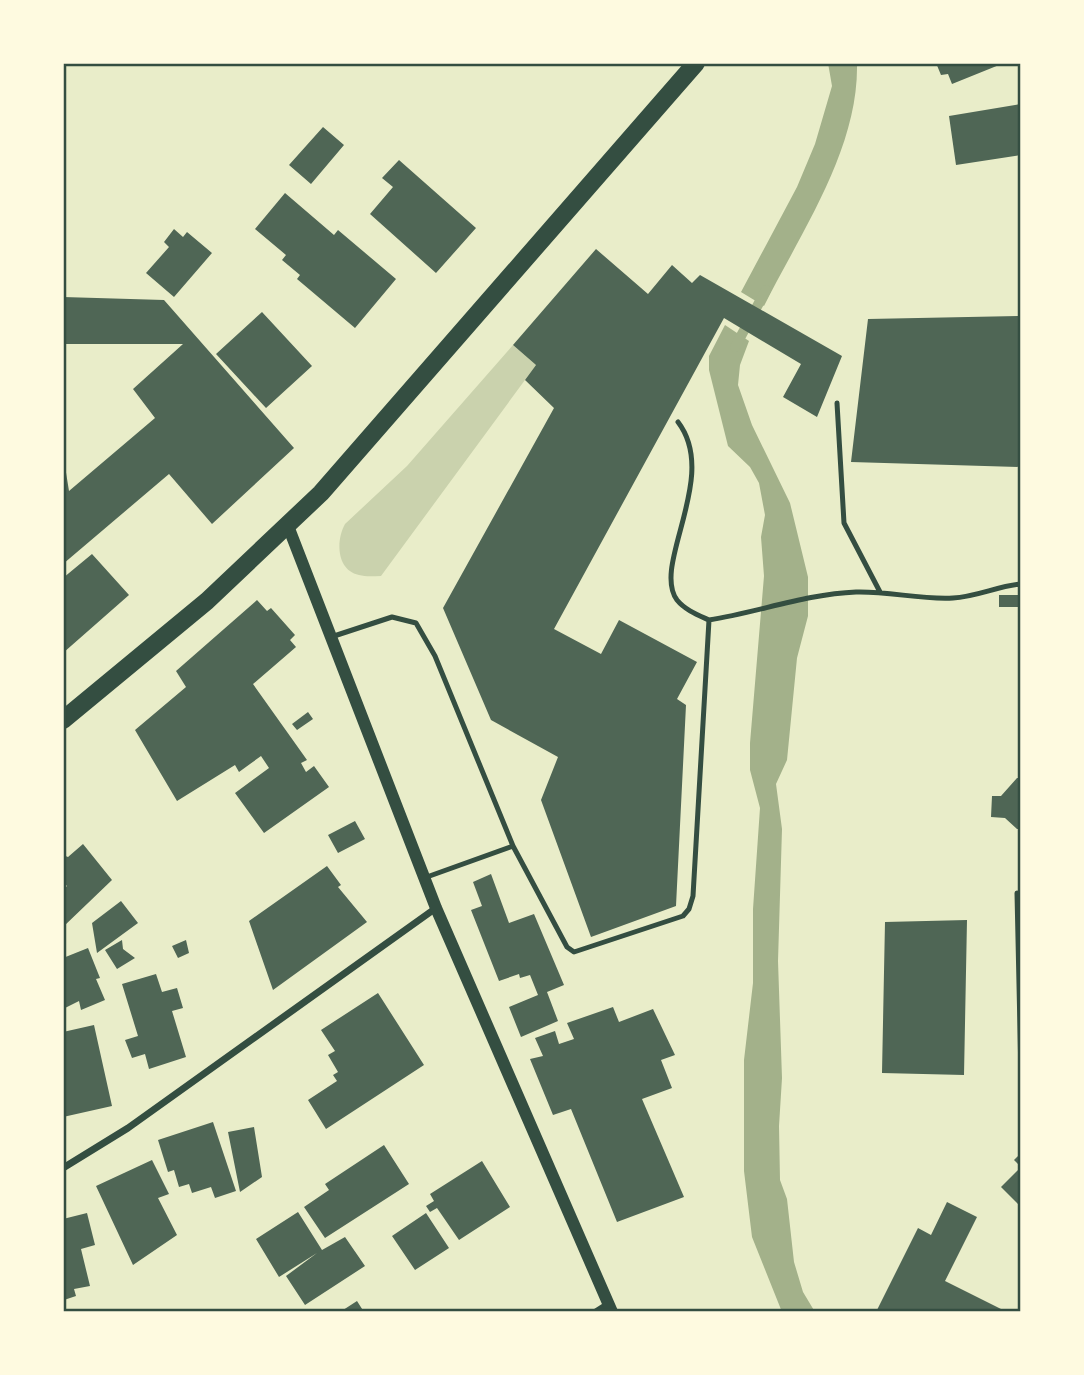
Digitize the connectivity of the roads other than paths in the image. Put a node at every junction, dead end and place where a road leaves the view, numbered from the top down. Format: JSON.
{"nodes":[{"id":1,"x":696,"y":63,"type":"edge"},
{"id":2,"x":836,"y":403,"type":"dead end"},
{"id":3,"x":678,"y":422,"type":"dead end"},
{"id":4,"x":288,"y":526,"type":"junction"},
{"id":5,"x":1021,"y":584,"type":"edge"},
{"id":6,"x":880,"y":592,"type":"junction"},
{"id":7,"x":709,"y":620,"type":"junction"},
{"id":8,"x":331,"y":637,"type":"junction"},
{"id":9,"x":63,"y":720,"type":"edge"},
{"id":10,"x":513,"y":846,"type":"junction"},
{"id":11,"x":424,"y":878,"type":"junction"},
{"id":12,"x":1017,"y":893,"type":"dead end"},
{"id":13,"x":436,"y":908,"type":"junction"},
{"id":14,"x":1021,"y":1075,"type":"edge"},
{"id":15,"x":63,"y":1168,"type":"edge"},
{"id":16,"x":605,"y":1310,"type":"edge"}],
"edges":[{"from":1,"to":4,"type":"main road"},
{"from":2,"to":6,"type":"lane"},
{"from":3,"to":7,"type":"lane"},
{"from":4,"to":8,"type":"street"},
{"from":4,"to":9,"type":"main road"},
{"from":5,"to":6,"type":"lane"},
{"from":6,"to":7,"type":"lane"},
{"from":7,"to":10,"type":"lane"},
{"from":8,"to":10,"type":"lane"},
{"from":8,"to":11,"type":"street"},
{"from":10,"to":11,"type":"lane"},
{"from":11,"to":13,"type":"street"},
{"from":12,"to":14,"type":"lane"},
{"from":13,"to":15,"type":"street"},
{"from":13,"to":16,"type":"street"}]}
